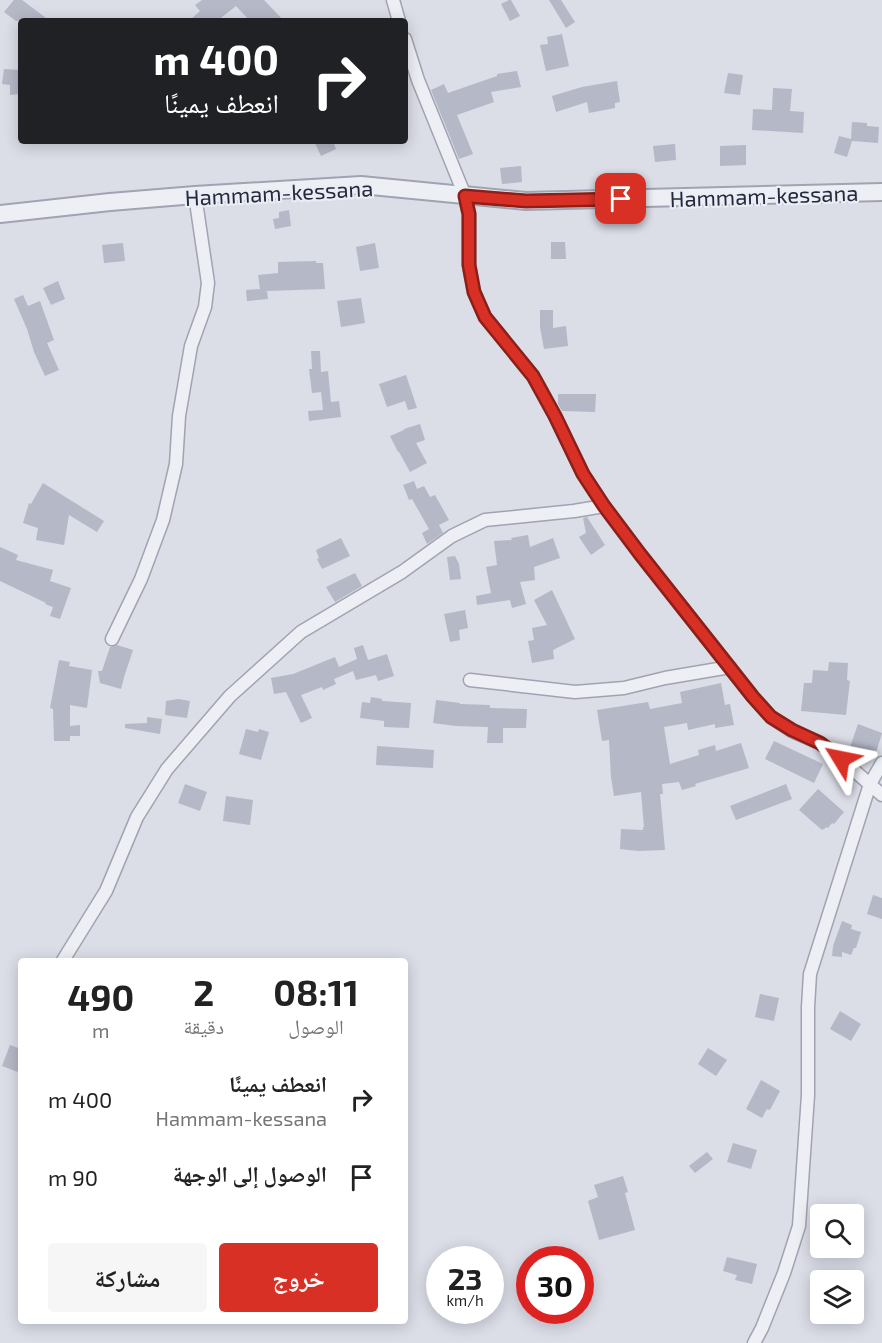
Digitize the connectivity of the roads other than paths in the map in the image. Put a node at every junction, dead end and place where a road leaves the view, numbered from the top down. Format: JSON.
{"nodes":[{"id":1,"x":393,"y":0,"type":"edge"},
{"id":2,"x":398,"y":18,"type":"edge"},
{"id":3,"x":408,"y":48,"type":"edge"},
{"id":4,"x":882,"y":192,"type":"edge"},
{"id":5,"x":195,"y":195,"type":"junction"},
{"id":6,"x":465,"y":196,"type":"junction"},
{"id":7,"x":0,"y":214,"type":"edge"},
{"id":8,"x":604,"y":506,"type":"junction"},
{"id":9,"x":112,"y":639,"type":"dead end"},
{"id":10,"x":730,"y":666,"type":"junction"},
{"id":11,"x":470,"y":680,"type":"dead end"},
{"id":12,"x":882,"y":763,"type":"edge"},
{"id":13,"x":870,"y":784,"type":"junction"},
{"id":14,"x":882,"y":795,"type":"edge"},
{"id":15,"x":64,"y":958,"type":"edge"},
{"id":16,"x":754,"y":1343,"type":"edge"}],
"edges":[{"from":1,"to":2,"type":"street"},
{"from":3,"to":6,"type":"street"},
{"from":4,"to":6,"type":"street","name":"Hammam-kessana"},
{"from":5,"to":6,"type":"street","name":"Hammam-kessana"},
{"from":5,"to":7,"type":"street","name":"Hammam-kessana"},
{"from":5,"to":9,"type":"street"},
{"from":6,"to":8,"type":"street"},
{"from":8,"to":10,"type":"street"},
{"from":8,"to":15,"type":"street"},
{"from":10,"to":11,"type":"street"},
{"from":10,"to":13,"type":"street"},
{"from":12,"to":13,"type":"street"},
{"from":13,"to":14,"type":"street"},
{"from":13,"to":16,"type":"street"}]}
